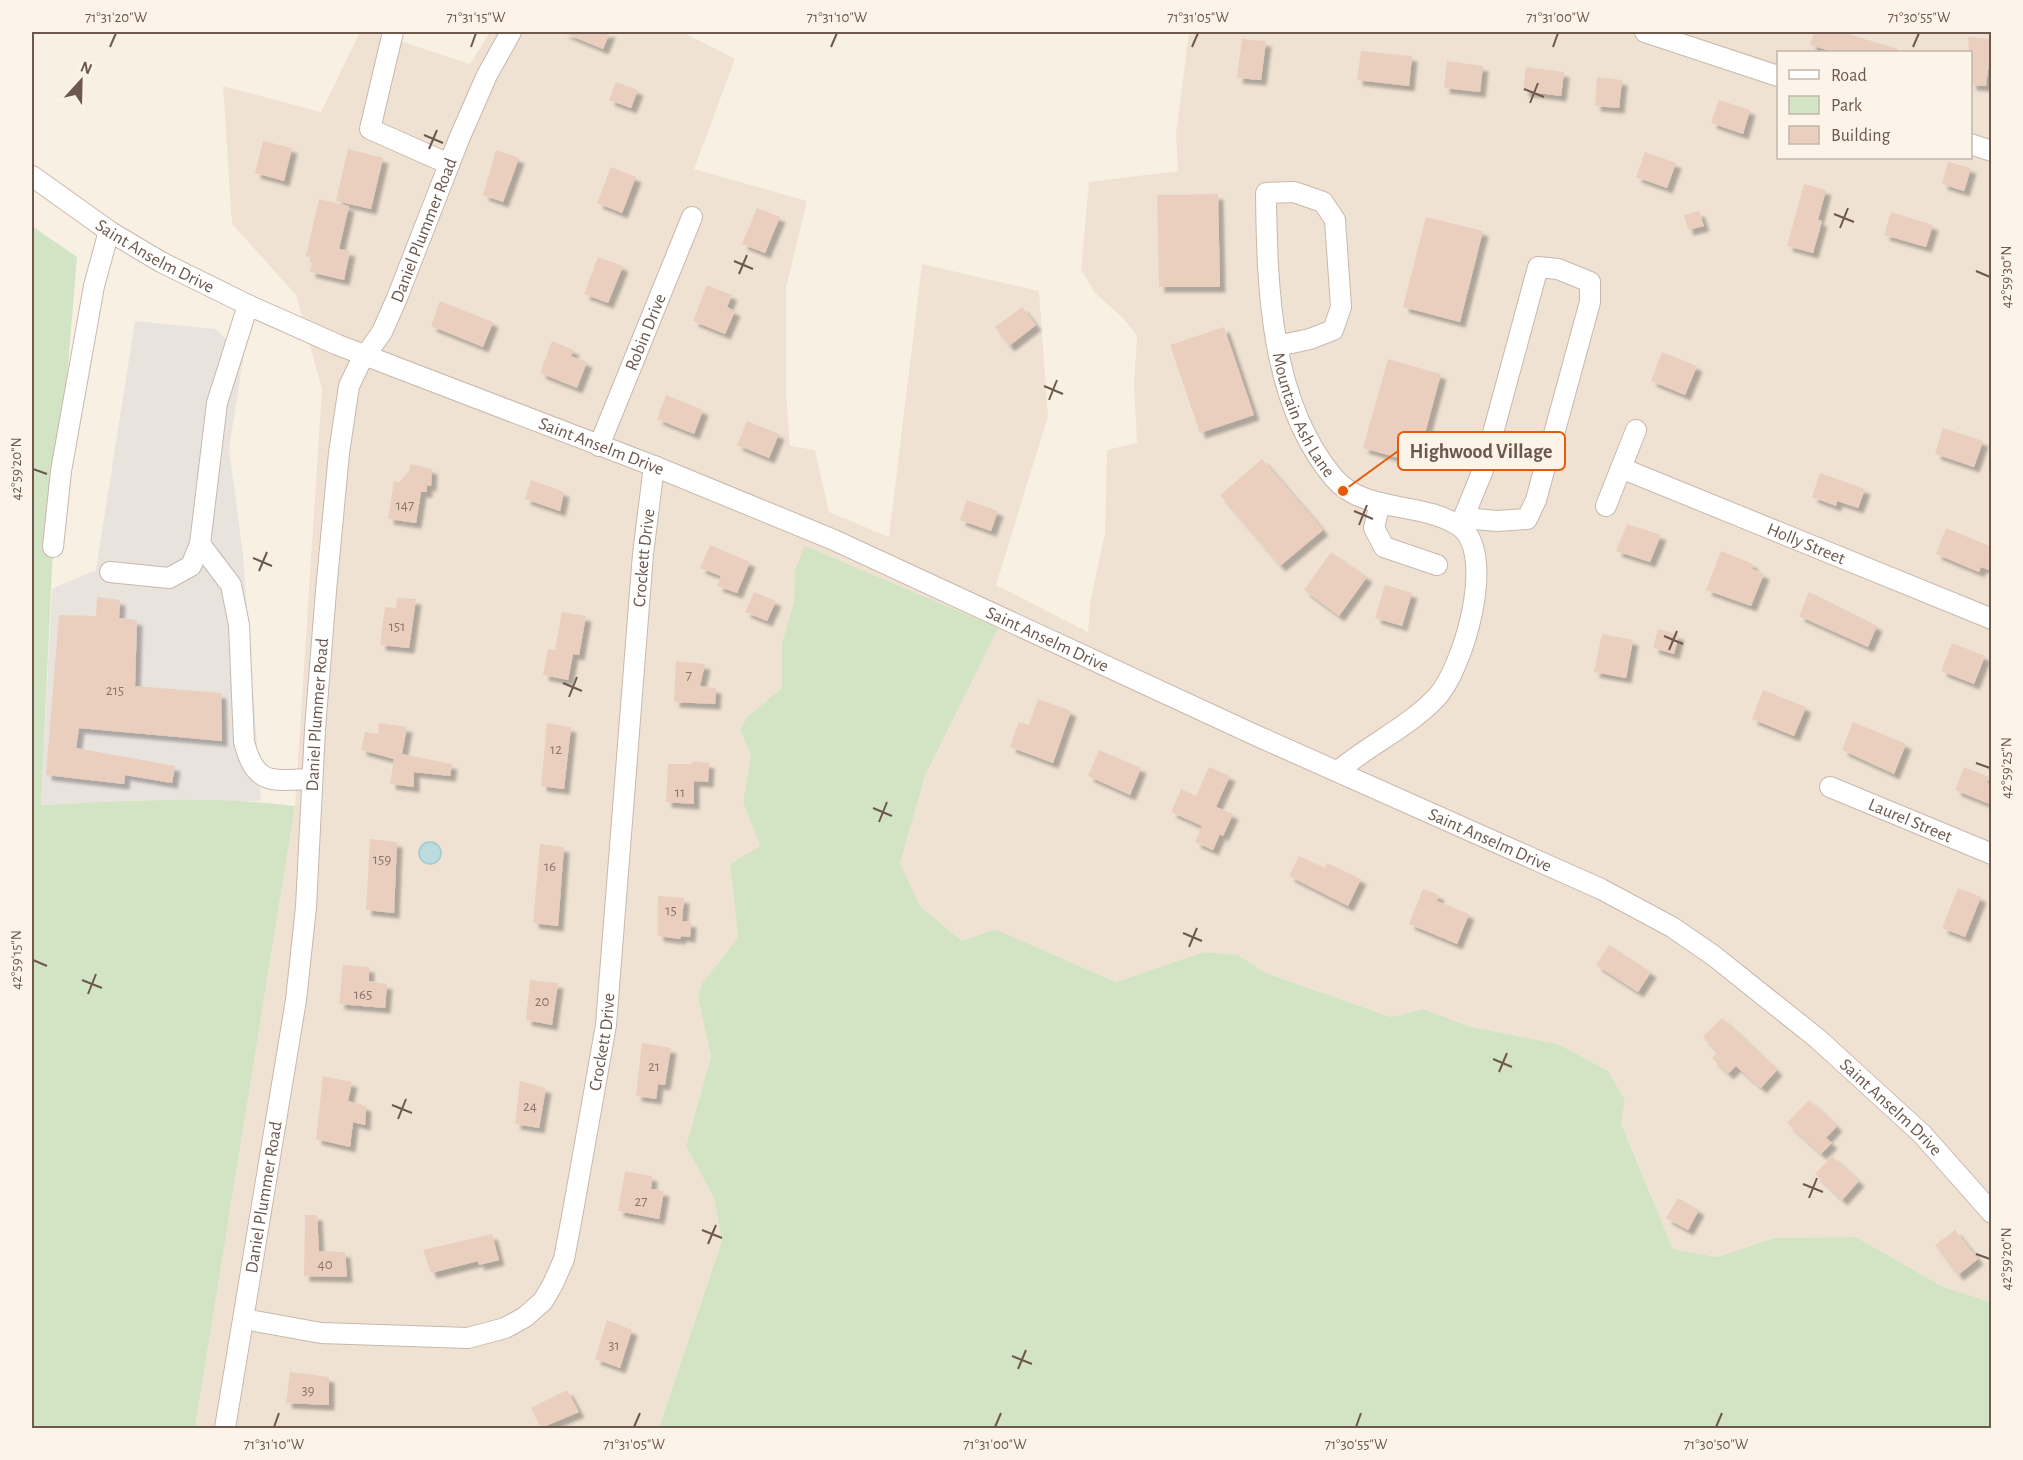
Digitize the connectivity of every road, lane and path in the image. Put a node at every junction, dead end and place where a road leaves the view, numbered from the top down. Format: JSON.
{"nodes":[{"id":1,"x":393,"y":32,"type":"edge"},
{"id":2,"x":511,"y":32,"type":"edge"},
{"id":3,"x":1646,"y":32,"type":"edge"},
{"id":4,"x":1777,"y":75,"type":"edge"},
{"id":5,"x":1972,"y":144,"type":"edge"},
{"id":6,"x":1992,"y":152,"type":"edge"},
{"id":7,"x":449,"y":164,"type":"junction"},
{"id":8,"x":32,"y":176,"type":"edge"},
{"id":9,"x":692,"y":217,"type":"dead end"},
{"id":10,"x":109,"y":231,"type":"junction"},
{"id":11,"x":248,"y":305,"type":"junction"},
{"id":12,"x":1278,"y":346,"type":"junction"},
{"id":13,"x":366,"y":356,"type":"junction"},
{"id":14,"x":1636,"y":430,"type":"dead end"},
{"id":15,"x":599,"y":446,"type":"junction"},
{"id":16,"x":654,"y":466,"type":"junction"},
{"id":17,"x":1621,"y":468,"type":"junction"},
{"id":18,"x":1380,"y":502,"type":"junction"},
{"id":19,"x":1606,"y":506,"type":"dead end"},
{"id":20,"x":1462,"y":522,"type":"junction"},
{"id":21,"x":200,"y":544,"type":"junction"},
{"id":22,"x":53,"y":547,"type":"dead end"},
{"id":23,"x":1437,"y":565,"type":"dead end"},
{"id":24,"x":110,"y":572,"type":"dead end"},
{"id":25,"x":1992,"y":619,"type":"edge"},
{"id":26,"x":1338,"y":771,"type":"junction"},
{"id":27,"x":312,"y":779,"type":"junction"},
{"id":28,"x":1830,"y":787,"type":"dead end"},
{"id":29,"x":1992,"y":854,"type":"edge"},
{"id":30,"x":1992,"y":1213,"type":"edge"},
{"id":31,"x":244,"y":1319,"type":"junction"},
{"id":32,"x":225,"y":1428,"type":"edge"}],
"edges":[{"from":1,"to":7,"type":"street"},
{"from":2,"to":7,"type":"street","name":"Daniel Plummer Road"},
{"from":3,"to":4,"type":"street"},
{"from":5,"to":6,"type":"street"},
{"from":7,"to":13,"type":"street","name":"Daniel Plummer Road"},
{"from":8,"to":10,"type":"street","name":"Saint Anselm Drive"},
{"from":9,"to":15,"type":"street","name":"Robin Drive"},
{"from":10,"to":11,"type":"street","name":"Saint Anselm Drive"},
{"from":10,"to":22,"type":"street"},
{"from":11,"to":13,"type":"street","name":"Saint Anselm Drive"},
{"from":11,"to":21,"type":"street"},
{"from":12,"to":12,"type":"street","name":"Mountain Ash Lane"},
{"from":12,"to":18,"type":"street","name":"Mountain Ash Lane"},
{"from":13,"to":15,"type":"street","name":"Saint Anselm Drive"},
{"from":13,"to":27,"type":"street","name":"Daniel Plummer Road"},
{"from":14,"to":17,"type":"street"},
{"from":15,"to":16,"type":"street","name":"Saint Anselm Drive"},
{"from":16,"to":26,"type":"street","name":"Saint Anselm Drive"},
{"from":16,"to":31,"type":"street","name":"Crockett Drive"},
{"from":17,"to":19,"type":"street"},
{"from":17,"to":25,"type":"street","name":"Holly Street"},
{"from":18,"to":20,"type":"street","name":"Mountain Ash Lane"},
{"from":18,"to":23,"type":"street"},
{"from":20,"to":20,"type":"street","name":"Mountain Ash Lane"},
{"from":20,"to":26,"type":"street"},
{"from":21,"to":24,"type":"street"},
{"from":21,"to":27,"type":"street"},
{"from":26,"to":30,"type":"street","name":"Saint Anselm Drive"},
{"from":27,"to":31,"type":"street","name":"Daniel Plummer Road"},
{"from":28,"to":29,"type":"street","name":"Laurel Street"},
{"from":31,"to":32,"type":"street","name":"Daniel Plummer Road"}]}
